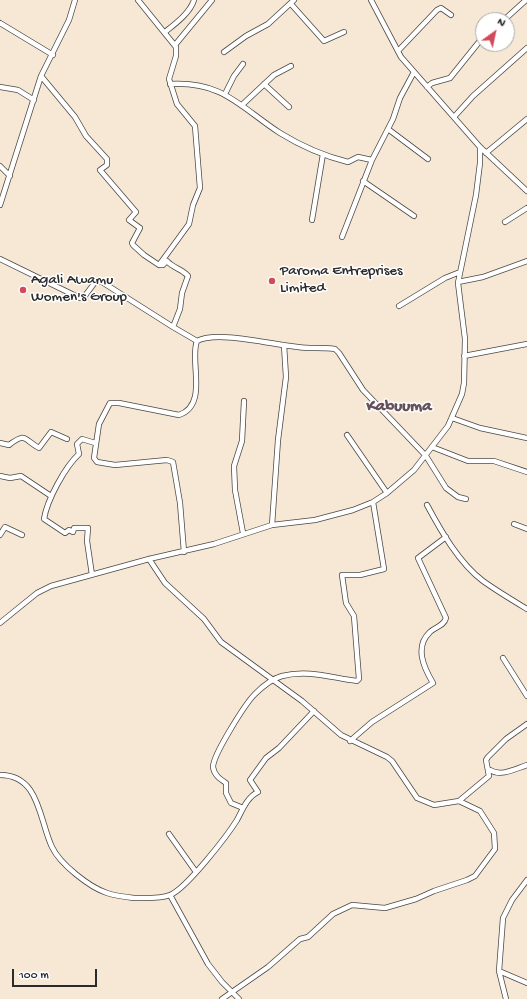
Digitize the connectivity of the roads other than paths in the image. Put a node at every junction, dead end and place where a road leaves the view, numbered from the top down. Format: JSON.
{"nodes":[{"id":1,"x":75,"y":0,"type":"edge"},
{"id":2,"x":139,"y":0,"type":"edge"},
{"id":3,"x":194,"y":0,"type":"edge"},
{"id":4,"x":212,"y":0,"type":"edge"},
{"id":5,"x":370,"y":0,"type":"edge"},
{"id":6,"x":526,"y":0,"type":"edge"},
{"id":7,"x":292,"y":2,"type":"edge"},
{"id":8,"x":513,"y":12,"type":"edge"},
{"id":9,"x":450,"y":15,"type":"dead end"},
{"id":10,"x":0,"y":23,"type":"edge"},
{"id":11,"x":165,"y":32,"type":"junction"},
{"id":12,"x":344,"y":32,"type":"dead end"},
{"id":13,"x":175,"y":45,"type":"junction"},
{"id":14,"x":475,"y":47,"type":"edge"},
{"id":15,"x":527,"y":48,"type":"edge"},
{"id":16,"x":398,"y":51,"type":"junction"},
{"id":17,"x":224,"y":52,"type":"dead end"},
{"id":18,"x":53,"y":55,"type":"junction"},
{"id":19,"x":243,"y":64,"type":"dead end"},
{"id":20,"x":291,"y":66,"type":"dead end"},
{"id":21,"x":414,"y":72,"type":"junction"},
{"id":22,"x":41,"y":76,"type":"junction"},
{"id":23,"x":170,"y":84,"type":"junction"},
{"id":24,"x":264,"y":84,"type":"junction"},
{"id":25,"x":0,"y":87,"type":"edge"},
{"id":26,"x":427,"y":87,"type":"junction"},
{"id":27,"x":225,"y":94,"type":"junction"},
{"id":28,"x":34,"y":100,"type":"junction"},
{"id":29,"x":242,"y":105,"type":"junction"},
{"id":30,"x":289,"y":107,"type":"dead end"},
{"id":31,"x":454,"y":117,"type":"junction"},
{"id":32,"x":527,"y":119,"type":"edge"},
{"id":33,"x":388,"y":129,"type":"junction"},
{"id":34,"x":480,"y":147,"type":"junction"},
{"id":35,"x":486,"y":153,"type":"junction"},
{"id":36,"x":323,"y":154,"type":"junction"},
{"id":37,"x":428,"y":159,"type":"dead end"},
{"id":38,"x":372,"y":160,"type":"junction"},
{"id":39,"x":0,"y":166,"type":"edge"},
{"id":40,"x":10,"y":176,"type":"junction"},
{"id":41,"x":364,"y":181,"type":"junction"},
{"id":42,"x":526,"y":189,"type":"edge"},
{"id":43,"x":0,"y":205,"type":"edge"},
{"id":44,"x":527,"y":208,"type":"edge"},
{"id":45,"x":414,"y":216,"type":"dead end"},
{"id":46,"x":312,"y":220,"type":"dead end"},
{"id":47,"x":506,"y":222,"type":"dead end"},
{"id":48,"x":342,"y":238,"type":"dead end"},
{"id":49,"x":0,"y":259,"type":"edge"},
{"id":50,"x":527,"y":261,"type":"edge"},
{"id":51,"x":159,"y":265,"type":"junction"},
{"id":52,"x":460,"y":272,"type":"junction"},
{"id":53,"x":458,"y":282,"type":"junction"},
{"id":54,"x":399,"y":306,"type":"dead end"},
{"id":55,"x":173,"y":328,"type":"junction"},
{"id":56,"x":197,"y":341,"type":"junction"},
{"id":57,"x":527,"y":344,"type":"edge"},
{"id":58,"x":284,"y":345,"type":"junction"},
{"id":59,"x":464,"y":356,"type":"junction"},
{"id":60,"x":244,"y":401,"type":"dead end"},
{"id":61,"x":452,"y":418,"type":"junction"},
{"id":62,"x":347,"y":435,"type":"dead end"},
{"id":63,"x":527,"y":438,"type":"edge"},
{"id":64,"x":67,"y":439,"type":"dead end"},
{"id":65,"x":0,"y":443,"type":"edge"},
{"id":66,"x":95,"y":443,"type":"junction"},
{"id":67,"x":432,"y":447,"type":"junction"},
{"id":68,"x":426,"y":456,"type":"junction"},
{"id":69,"x":527,"y":472,"type":"edge"},
{"id":70,"x":0,"y":476,"type":"edge"},
{"id":71,"x":387,"y":493,"type":"junction"},
{"id":72,"x":51,"y":496,"type":"junction"},
{"id":73,"x":466,"y":499,"type":"dead end"},
{"id":74,"x":373,"y":502,"type":"junction"},
{"id":75,"x":427,"y":504,"type":"dead end"},
{"id":76,"x":514,"y":524,"type":"dead end"},
{"id":77,"x":272,"y":525,"type":"junction"},
{"id":78,"x":527,"y":529,"type":"edge"},
{"id":79,"x":243,"y":533,"type":"junction"},
{"id":80,"x":0,"y":535,"type":"edge"},
{"id":81,"x":22,"y":535,"type":"dead end"},
{"id":82,"x":446,"y":537,"type":"junction"},
{"id":83,"x":184,"y":552,"type":"junction"},
{"id":84,"x":149,"y":559,"type":"junction"},
{"id":85,"x":92,"y":575,"type":"junction"},
{"id":86,"x":527,"y":609,"type":"edge"},
{"id":87,"x":0,"y":623,"type":"edge"},
{"id":88,"x":503,"y":658,"type":"dead end"},
{"id":89,"x":271,"y":680,"type":"junction"},
{"id":90,"x":527,"y":696,"type":"edge"},
{"id":91,"x":314,"y":710,"type":"junction"},
{"id":92,"x":527,"y":724,"type":"edge"},
{"id":93,"x":350,"y":741,"type":"junction"},
{"id":94,"x":527,"y":765,"type":"edge"},
{"id":95,"x":490,"y":770,"type":"junction"},
{"id":96,"x":0,"y":775,"type":"edge"},
{"id":97,"x":459,"y":801,"type":"junction"},
{"id":98,"x":242,"y":808,"type":"junction"},
{"id":99,"x":169,"y":834,"type":"dead end"},
{"id":100,"x":196,"y":872,"type":"junction"},
{"id":101,"x":527,"y":880,"type":"edge"},
{"id":102,"x":170,"y":895,"type":"junction"},
{"id":103,"x":499,"y":972,"type":"junction"},
{"id":104,"x":527,"y":983,"type":"edge"},
{"id":105,"x":233,"y":992,"type":"junction"},
{"id":106,"x":222,"y":999,"type":"edge"},
{"id":107,"x":239,"y":999,"type":"edge"},
{"id":108,"x":506,"y":999,"type":"edge"}],
"edges":[{"from":1,"to":18,"type":"street"},
{"from":2,"to":11,"type":"street"},
{"from":3,"to":11,"type":"street"},
{"from":4,"to":13,"type":"street"},
{"from":5,"to":16,"type":"street"},
{"from":6,"to":8,"type":"street"},
{"from":7,"to":12,"type":"street"},
{"from":7,"to":17,"type":"street"},
{"from":9,"to":16,"type":"street"},
{"from":10,"to":18,"type":"street"},
{"from":11,"to":13,"type":"street"},
{"from":13,"to":23,"type":"street"},
{"from":14,"to":26,"type":"street"},
{"from":15,"to":31,"type":"street"},
{"from":16,"to":21,"type":"street"},
{"from":18,"to":22,"type":"street"},
{"from":19,"to":27,"type":"street"},
{"from":20,"to":24,"type":"street"},
{"from":21,"to":26,"type":"street"},
{"from":21,"to":33,"type":"street"},
{"from":22,"to":28,"type":"street"},
{"from":22,"to":51,"type":"street"},
{"from":23,"to":27,"type":"street"},
{"from":23,"to":51,"type":"street"},
{"from":24,"to":29,"type":"street"},
{"from":24,"to":30,"type":"street"},
{"from":25,"to":28,"type":"street"},
{"from":26,"to":31,"type":"street"},
{"from":27,"to":29,"type":"street"},
{"from":28,"to":40,"type":"street"},
{"from":29,"to":36,"type":"street"},
{"from":31,"to":34,"type":"street"},
{"from":32,"to":35,"type":"street"},
{"from":33,"to":37,"type":"street"},
{"from":33,"to":38,"type":"street"},
{"from":34,"to":35,"type":"street"},
{"from":34,"to":52,"type":"street"},
{"from":35,"to":42,"type":"street"},
{"from":36,"to":38,"type":"street"},
{"from":36,"to":46,"type":"street"},
{"from":38,"to":41,"type":"street"},
{"from":39,"to":40,"type":"street"},
{"from":40,"to":43,"type":"street"},
{"from":41,"to":45,"type":"street"},
{"from":41,"to":48,"type":"street"},
{"from":44,"to":47,"type":"street"},
{"from":49,"to":55,"type":"street"},
{"from":50,"to":53,"type":"street"},
{"from":51,"to":55,"type":"street"},
{"from":52,"to":53,"type":"street"},
{"from":52,"to":54,"type":"street"},
{"from":53,"to":59,"type":"street"},
{"from":55,"to":56,"type":"street"},
{"from":56,"to":58,"type":"street"},
{"from":56,"to":66,"type":"street"},
{"from":57,"to":59,"type":"street"},
{"from":58,"to":68,"type":"street"},
{"from":58,"to":77,"type":"street"},
{"from":59,"to":61,"type":"street"},
{"from":60,"to":79,"type":"street"},
{"from":61,"to":63,"type":"street"},
{"from":61,"to":67,"type":"street"},
{"from":62,"to":71,"type":"street"},
{"from":64,"to":65,"type":"street"},
{"from":66,"to":72,"type":"street"},
{"from":66,"to":83,"type":"street"},
{"from":67,"to":68,"type":"street"},
{"from":67,"to":69,"type":"street"},
{"from":68,"to":71,"type":"street"},
{"from":68,"to":73,"type":"street"},
{"from":70,"to":72,"type":"street"},
{"from":71,"to":74,"type":"street"},
{"from":72,"to":85,"type":"street"},
{"from":74,"to":77,"type":"street"},
{"from":74,"to":89,"type":"street"},
{"from":75,"to":82,"type":"street"},
{"from":76,"to":78,"type":"street"},
{"from":77,"to":79,"type":"street"},
{"from":79,"to":83,"type":"street"},
{"from":80,"to":81,"type":"street"},
{"from":82,"to":86,"type":"street"},
{"from":82,"to":93,"type":"street"},
{"from":83,"to":84,"type":"street"},
{"from":84,"to":85,"type":"street"},
{"from":84,"to":89,"type":"street"},
{"from":85,"to":87,"type":"street"},
{"from":88,"to":90,"type":"street"},
{"from":89,"to":91,"type":"street"},
{"from":89,"to":98,"type":"street"},
{"from":91,"to":93,"type":"street"},
{"from":91,"to":98,"type":"street"},
{"from":92,"to":95,"type":"street"},
{"from":93,"to":97,"type":"street"},
{"from":94,"to":95,"type":"street"},
{"from":95,"to":97,"type":"street"},
{"from":96,"to":102,"type":"street"},
{"from":97,"to":105,"type":"street"},
{"from":98,"to":100,"type":"street"},
{"from":99,"to":100,"type":"street"},
{"from":100,"to":102,"type":"street"},
{"from":101,"to":103,"type":"street"},
{"from":102,"to":105,"type":"street"},
{"from":103,"to":104,"type":"street"},
{"from":103,"to":108,"type":"street"},
{"from":105,"to":106,"type":"street"},
{"from":105,"to":107,"type":"street"}]}
